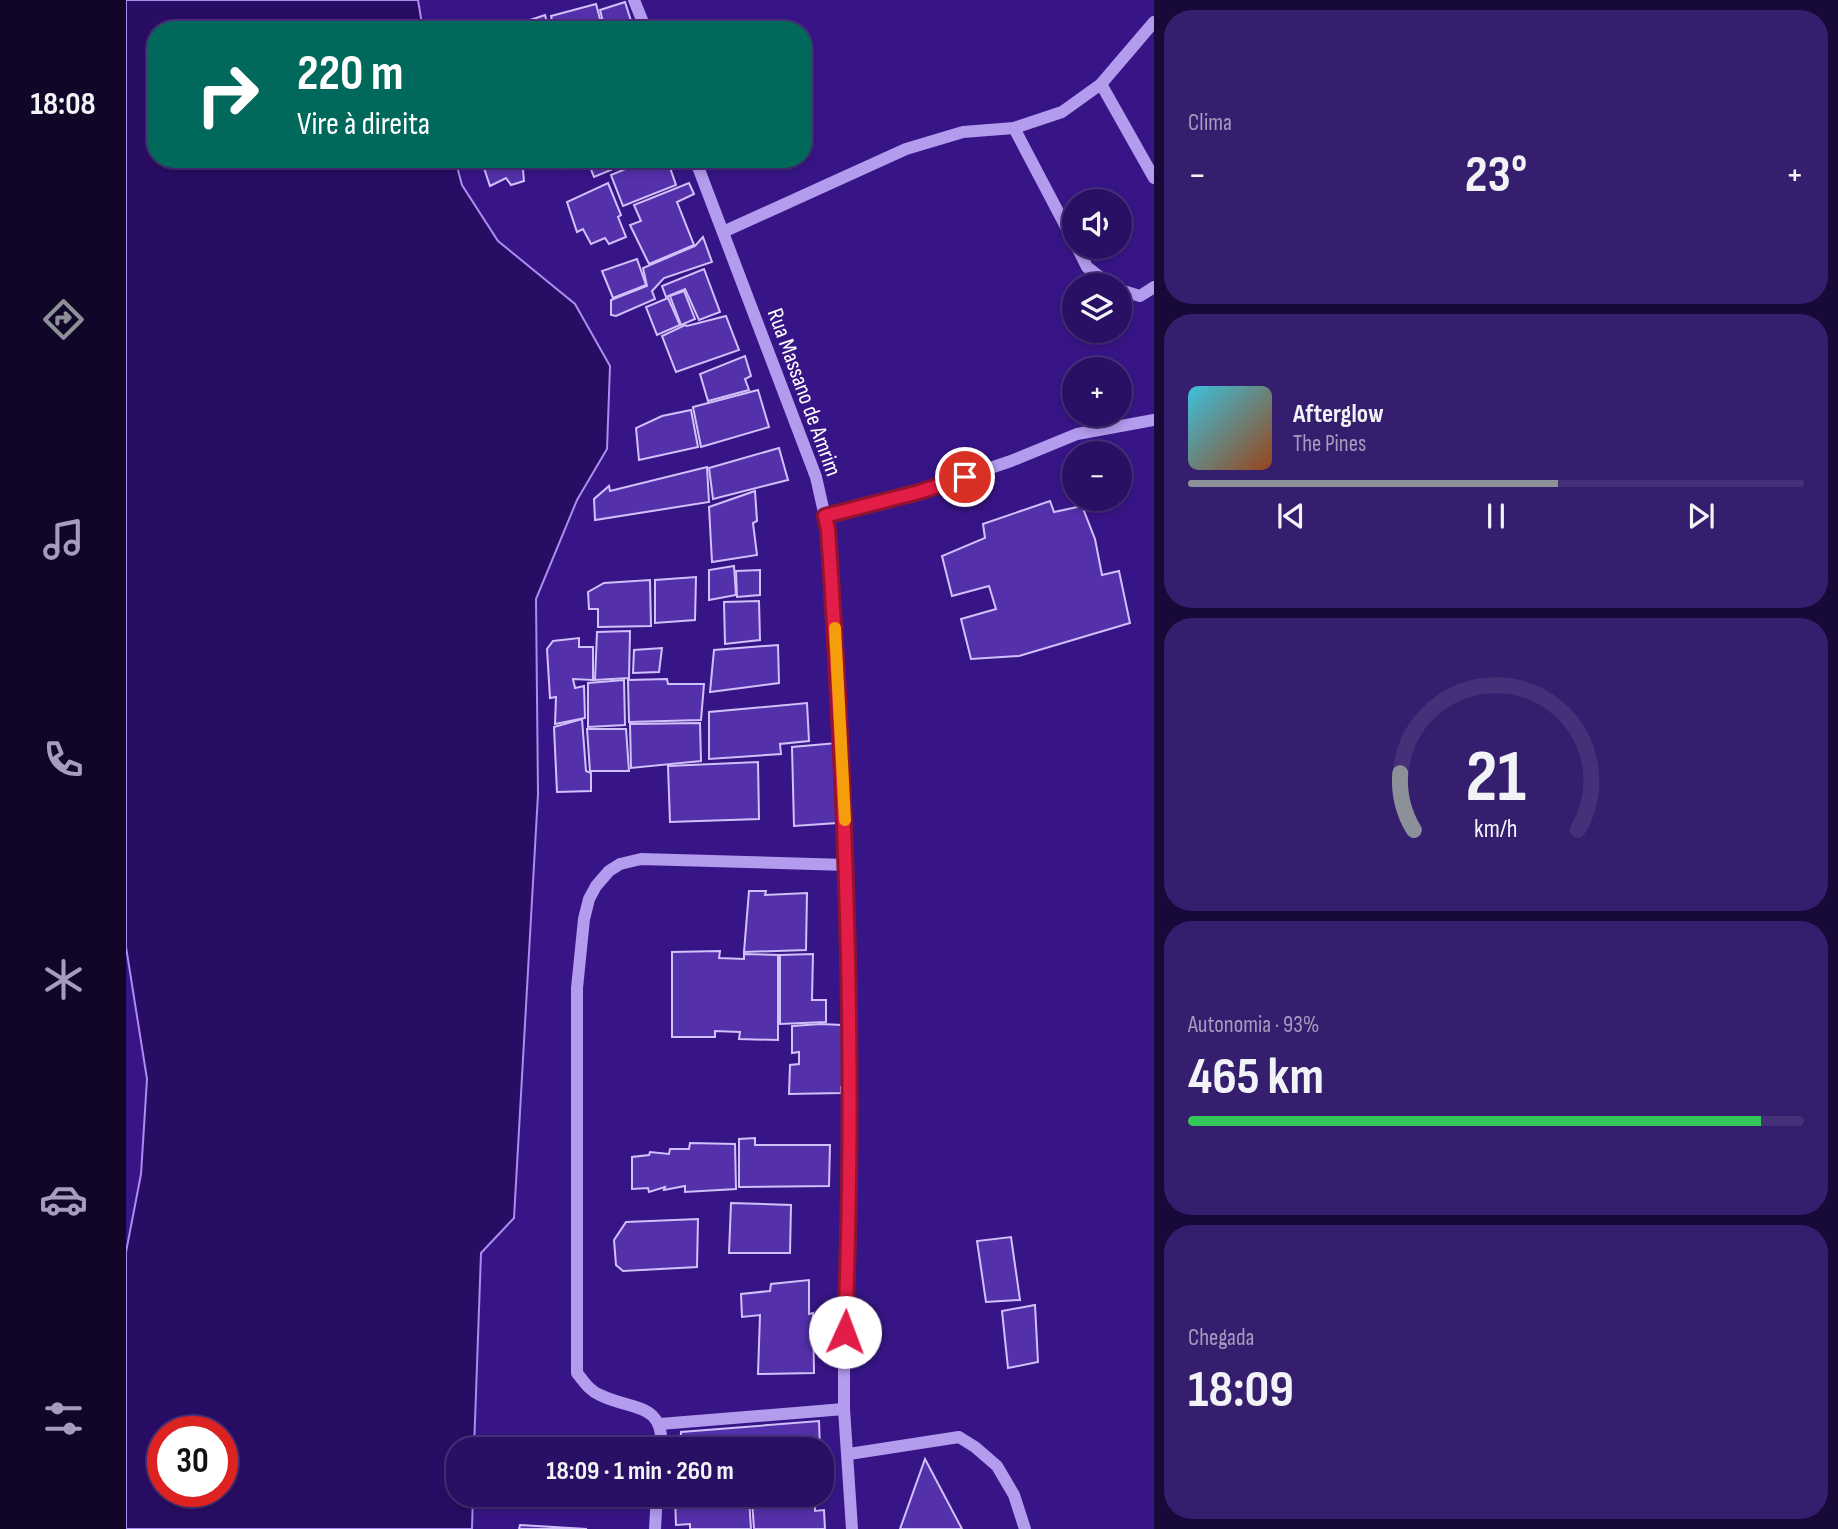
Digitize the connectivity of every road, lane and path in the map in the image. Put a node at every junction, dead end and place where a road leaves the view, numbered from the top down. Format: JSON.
{"nodes":[{"id":1,"x":634,"y":0,"type":"edge"},
{"id":2,"x":642,"y":21,"type":"edge"},
{"id":3,"x":1154,"y":22,"type":"edge"},
{"id":4,"x":1101,"y":85,"type":"junction"},
{"id":5,"x":1014,"y":128,"type":"junction"},
{"id":6,"x":698,"y":168,"type":"edge"},
{"id":7,"x":1154,"y":177,"type":"edge"},
{"id":8,"x":1062,"y":219,"type":"edge"},
{"id":9,"x":723,"y":232,"type":"junction"},
{"id":10,"x":1083,"y":259,"type":"edge"},
{"id":11,"x":1095,"y":273,"type":"edge"},
{"id":12,"x":1154,"y":287,"type":"edge"},
{"id":13,"x":1132,"y":294,"type":"edge"},
{"id":14,"x":1154,"y":420,"type":"edge"},
{"id":15,"x":825,"y":516,"type":"junction"},
{"id":16,"x":847,"y":865,"type":"junction"},
{"id":17,"x":844,"y":1409,"type":"junction"},
{"id":18,"x":660,"y":1424,"type":"junction"},
{"id":19,"x":661,"y":1437,"type":"edge"},
{"id":20,"x":849,"y":1454,"type":"junction"},
{"id":21,"x":656,"y":1507,"type":"edge"},
{"id":22,"x":655,"y":1529,"type":"edge"},
{"id":23,"x":852,"y":1529,"type":"edge"},
{"id":24,"x":1025,"y":1529,"type":"edge"}],
"edges":[{"from":1,"to":2,"type":"street"},
{"from":3,"to":4,"type":"street"},
{"from":4,"to":5,"type":"street"},
{"from":4,"to":7,"type":"street"},
{"from":5,"to":8,"type":"street"},
{"from":5,"to":9,"type":"street"},
{"from":6,"to":9,"type":"street","name":"Rua Massano de Amrim"},
{"from":9,"to":15,"type":"street","name":"Rua Massano de Amrim"},
{"from":10,"to":11,"type":"street"},
{"from":12,"to":13,"type":"street"},
{"from":14,"to":15,"type":"street"},
{"from":15,"to":16,"type":"street","name":"Rua Massano de Amrim"},
{"from":16,"to":17,"type":"street","name":"Rua Massano de Amrim"},
{"from":16,"to":18,"type":"street"},
{"from":17,"to":18,"type":"street"},
{"from":17,"to":20,"type":"street","name":"Rua Massano de Amrim"},
{"from":18,"to":19,"type":"street"},
{"from":20,"to":23,"type":"street","name":"Rua Massano de Amrim"},
{"from":20,"to":24,"type":"street"},
{"from":21,"to":22,"type":"street"}]}
